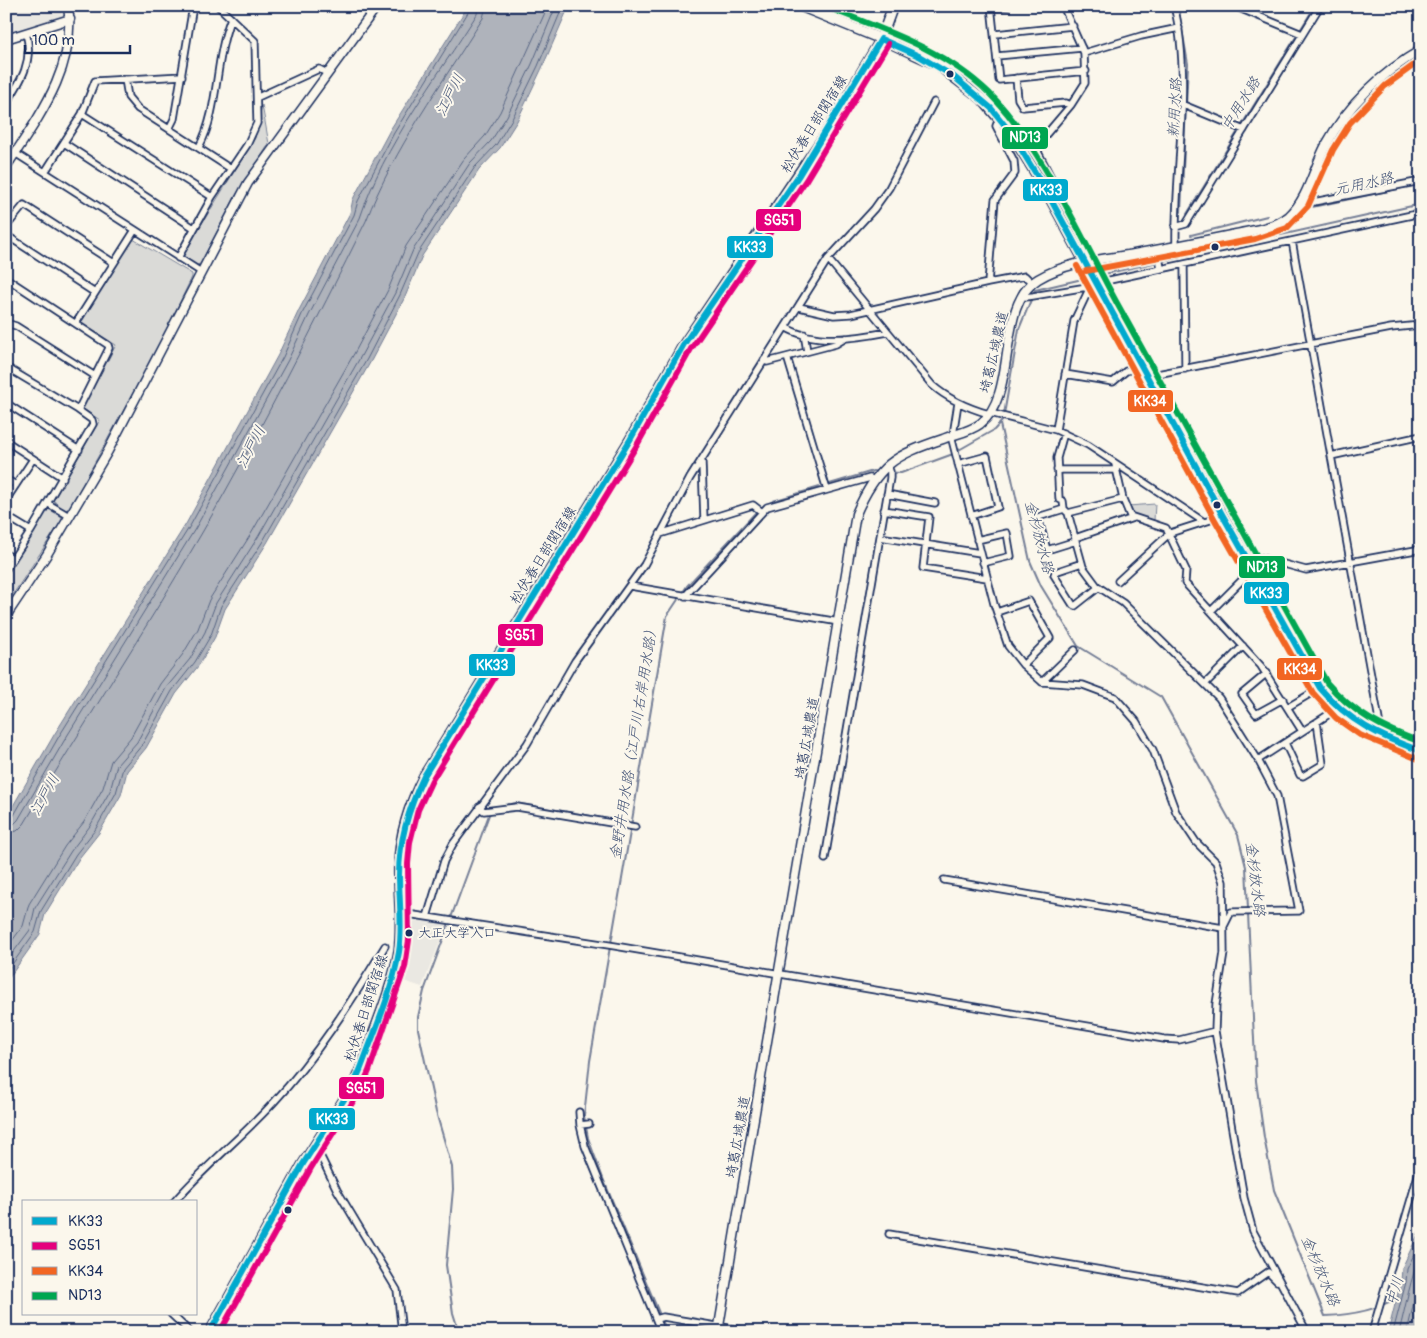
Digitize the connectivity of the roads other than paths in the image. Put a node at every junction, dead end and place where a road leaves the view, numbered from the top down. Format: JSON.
{"nodes":[{"id":1,"x":68,"y":6,"type":"edge"},
{"id":2,"x":193,"y":6,"type":"edge"},
{"id":3,"x":218,"y":6,"type":"edge"},
{"id":4,"x":377,"y":6,"type":"edge"},
{"id":5,"x":800,"y":6,"type":"edge"},
{"id":6,"x":893,"y":6,"type":"edge"},
{"id":7,"x":1008,"y":6,"type":"edge"},
{"id":8,"x":1063,"y":6,"type":"edge"},
{"id":9,"x":1174,"y":6,"type":"edge"},
{"id":10,"x":1234,"y":6,"type":"edge"},
{"id":11,"x":1320,"y":6,"type":"edge"},
{"id":12,"x":991,"y":7,"type":"edge"},
{"id":13,"x":231,"y":18,"type":"junction"},
{"id":14,"x":70,"y":20,"type":"junction"},
{"id":15,"x":1073,"y":26,"type":"junction"},
{"id":16,"x":1180,"y":28,"type":"junction"},
{"id":17,"x":26,"y":33,"type":"junction"},
{"id":18,"x":995,"y":34,"type":"junction"},
{"id":19,"x":1302,"y":34,"type":"junction"},
{"id":20,"x":876,"y":37,"type":"junction"},
{"id":21,"x":6,"y":39,"type":"edge"},
{"id":22,"x":1083,"y":50,"type":"junction"},
{"id":23,"x":1421,"y":50,"type":"edge"},
{"id":24,"x":997,"y":56,"type":"junction"},
{"id":25,"x":1086,"y":71,"type":"junction"},
{"id":26,"x":327,"y":74,"type":"junction"},
{"id":27,"x":182,"y":76,"type":"junction"},
{"id":28,"x":1016,"y":78,"type":"junction"},
{"id":29,"x":125,"y":79,"type":"junction"},
{"id":30,"x":258,"y":97,"type":"junction"},
{"id":31,"x":934,"y":102,"type":"dead end"},
{"id":32,"x":6,"y":103,"type":"edge"},
{"id":33,"x":1182,"y":104,"type":"junction"},
{"id":34,"x":1071,"y":105,"type":"junction"},
{"id":35,"x":82,"y":114,"type":"junction"},
{"id":36,"x":999,"y":118,"type":"junction"},
{"id":37,"x":169,"y":129,"type":"junction"},
{"id":38,"x":1244,"y":130,"type":"junction"},
{"id":39,"x":64,"y":143,"type":"junction"},
{"id":40,"x":199,"y":147,"type":"junction"},
{"id":41,"x":15,"y":153,"type":"junction"},
{"id":42,"x":6,"y":167,"type":"edge"},
{"id":43,"x":231,"y":169,"type":"junction"},
{"id":44,"x":45,"y":172,"type":"junction"},
{"id":45,"x":1421,"y":181,"type":"edge"},
{"id":46,"x":1044,"y":187,"type":"junction"},
{"id":47,"x":212,"y":198,"type":"junction"},
{"id":48,"x":1298,"y":205,"type":"junction"},
{"id":49,"x":1421,"y":213,"type":"edge"},
{"id":50,"x":1175,"y":227,"type":"junction"},
{"id":51,"x":6,"y":228,"type":"edge"},
{"id":52,"x":194,"y":228,"type":"junction"},
{"id":53,"x":135,"y":230,"type":"junction"},
{"id":54,"x":6,"y":236,"type":"edge"},
{"id":55,"x":1292,"y":241,"type":"junction"},
{"id":56,"x":1176,"y":246,"type":"junction"},
{"id":57,"x":1158,"y":252,"type":"junction"},
{"id":58,"x":178,"y":258,"type":"junction"},
{"id":59,"x":828,"y":260,"type":"junction"},
{"id":60,"x":1085,"y":262,"type":"junction"},
{"id":61,"x":114,"y":263,"type":"junction"},
{"id":62,"x":1184,"y":264,"type":"junction"},
{"id":63,"x":1161,"y":267,"type":"junction"},
{"id":64,"x":201,"y":272,"type":"junction"},
{"id":65,"x":6,"y":278,"type":"edge"},
{"id":66,"x":988,"y":283,"type":"junction"},
{"id":67,"x":1032,"y":283,"type":"junction"},
{"id":68,"x":1094,"y":284,"type":"junction"},
{"id":69,"x":1023,"y":292,"type":"junction"},
{"id":70,"x":95,"y":293,"type":"junction"},
{"id":71,"x":799,"y":307,"type":"junction"},
{"id":72,"x":870,"y":311,"type":"junction"},
{"id":73,"x":6,"y":323,"type":"edge"},
{"id":74,"x":76,"y":323,"type":"junction"},
{"id":75,"x":1421,"y":325,"type":"edge"},
{"id":76,"x":785,"y":327,"type":"junction"},
{"id":77,"x":888,"y":332,"type":"junction"},
{"id":78,"x":804,"y":334,"type":"junction"},
{"id":79,"x":846,"y":338,"type":"junction"},
{"id":80,"x":1309,"y":346,"type":"junction"},
{"id":81,"x":807,"y":351,"type":"junction"},
{"id":82,"x":787,"y":357,"type":"junction"},
{"id":83,"x":764,"y":360,"type":"junction"},
{"id":84,"x":6,"y":367,"type":"edge"},
{"id":85,"x":1142,"y":367,"type":"junction"},
{"id":86,"x":1185,"y":369,"type":"junction"},
{"id":87,"x":1065,"y":374,"type":"junction"},
{"id":88,"x":96,"y":376,"type":"junction"},
{"id":89,"x":1147,"y":376,"type":"junction"},
{"id":90,"x":6,"y":403,"type":"edge"},
{"id":91,"x":958,"y":403,"type":"junction"},
{"id":92,"x":78,"y":410,"type":"junction"},
{"id":93,"x":989,"y":413,"type":"junction"},
{"id":94,"x":1056,"y":430,"type":"junction"},
{"id":95,"x":1064,"y":434,"type":"junction"},
{"id":96,"x":952,"y":435,"type":"junction"},
{"id":97,"x":1421,"y":436,"type":"edge"},
{"id":98,"x":6,"y":441,"type":"edge"},
{"id":99,"x":79,"y":450,"type":"junction"},
{"id":100,"x":1332,"y":456,"type":"junction"},
{"id":101,"x":33,"y":459,"type":"junction"},
{"id":102,"x":702,"y":461,"type":"junction"},
{"id":103,"x":958,"y":464,"type":"junction"},
{"id":104,"x":1115,"y":467,"type":"junction"},
{"id":105,"x":1057,"y":470,"type":"junction"},
{"id":106,"x":889,"y":472,"type":"junction"},
{"id":107,"x":63,"y":478,"type":"junction"},
{"id":108,"x":6,"y":479,"type":"edge"},
{"id":109,"x":874,"y":480,"type":"junction"},
{"id":110,"x":16,"y":485,"type":"junction"},
{"id":111,"x":827,"y":490,"type":"junction"},
{"id":112,"x":887,"y":494,"type":"junction"},
{"id":113,"x":1122,"y":499,"type":"junction"},
{"id":114,"x":6,"y":500,"type":"edge"},
{"id":115,"x":48,"y":502,"type":"junction"},
{"id":116,"x":935,"y":503,"type":"dead end"},
{"id":117,"x":884,"y":510,"type":"junction"},
{"id":118,"x":1066,"y":511,"type":"junction"},
{"id":119,"x":762,"y":512,"type":"junction"},
{"id":120,"x":6,"y":516,"type":"edge"},
{"id":121,"x":69,"y":516,"type":"junction"},
{"id":122,"x":971,"y":516,"type":"junction"},
{"id":123,"x":1223,"y":516,"type":"junction"},
{"id":124,"x":1133,"y":518,"type":"junction"},
{"id":125,"x":704,"y":520,"type":"junction"},
{"id":126,"x":1204,"y":522,"type":"junction"},
{"id":127,"x":31,"y":531,"type":"junction"},
{"id":128,"x":1170,"y":533,"type":"junction"},
{"id":129,"x":660,"y":534,"type":"junction"},
{"id":130,"x":880,"y":537,"type":"junction"},
{"id":131,"x":977,"y":540,"type":"junction"},
{"id":132,"x":1076,"y":540,"type":"junction"},
{"id":133,"x":926,"y":544,"type":"junction"},
{"id":134,"x":1421,"y":549,"type":"edge"},
{"id":135,"x":980,"y":552,"type":"junction"},
{"id":136,"x":6,"y":554,"type":"edge"},
{"id":137,"x":1247,"y":558,"type":"junction"},
{"id":138,"x":13,"y":559,"type":"junction"},
{"id":139,"x":1351,"y":562,"type":"junction"},
{"id":140,"x":983,"y":563,"type":"junction"},
{"id":141,"x":1082,"y":563,"type":"junction"},
{"id":142,"x":6,"y":569,"type":"edge"},
{"id":143,"x":1253,"y":569,"type":"junction"},
{"id":144,"x":987,"y":578,"type":"junction"},
{"id":145,"x":1118,"y":581,"type":"dead end"},
{"id":146,"x":630,"y":586,"type":"junction"},
{"id":147,"x":1098,"y":587,"type":"junction"},
{"id":148,"x":685,"y":596,"type":"junction"},
{"id":149,"x":1212,"y":610,"type":"junction"},
{"id":150,"x":997,"y":612,"type":"junction"},
{"id":151,"x":6,"y":616,"type":"edge"},
{"id":152,"x":839,"y":622,"type":"junction"},
{"id":153,"x":1243,"y":646,"type":"junction"},
{"id":154,"x":1075,"y":650,"type":"dead end"},
{"id":155,"x":1023,"y":666,"type":"junction"},
{"id":156,"x":1266,"y":673,"type":"junction"},
{"id":157,"x":1042,"y":682,"type":"junction"},
{"id":158,"x":1204,"y":684,"type":"junction"},
{"id":159,"x":1320,"y":688,"type":"junction"},
{"id":160,"x":1283,"y":699,"type":"junction"},
{"id":161,"x":1288,"y":707,"type":"junction"},
{"id":162,"x":1337,"y":709,"type":"junction"},
{"id":163,"x":1317,"y":722,"type":"junction"},
{"id":164,"x":1302,"y":731,"type":"junction"},
{"id":165,"x":1379,"y":736,"type":"junction"},
{"id":166,"x":1285,"y":743,"type":"junction"},
{"id":167,"x":1421,"y":751,"type":"edge"},
{"id":168,"x":1258,"y":760,"type":"junction"},
{"id":169,"x":479,"y":807,"type":"junction"},
{"id":170,"x":632,"y":826,"type":"dead end"},
{"id":171,"x":825,"y":859,"type":"dead end"},
{"id":172,"x":944,"y":880,"type":"dead end"},
{"id":173,"x":401,"y":914,"type":"junction"},
{"id":174,"x":427,"y":917,"type":"junction"},
{"id":175,"x":1223,"y":928,"type":"junction"},
{"id":176,"x":385,"y":946,"type":"dead end"},
{"id":177,"x":779,"y":973,"type":"junction"},
{"id":178,"x":1215,"y":1031,"type":"junction"},
{"id":179,"x":579,"y":1112,"type":"dead end"},
{"id":180,"x":589,"y":1124,"type":"dead end"},
{"id":181,"x":580,"y":1125,"type":"junction"},
{"id":182,"x":315,"y":1145,"type":"junction"},
{"id":183,"x":1421,"y":1165,"type":"edge"},
{"id":184,"x":176,"y":1200,"type":"edge"},
{"id":185,"x":889,"y":1234,"type":"dead end"},
{"id":186,"x":1290,"y":1299,"type":"junction"},
{"id":187,"x":173,"y":1316,"type":"edge"},
{"id":188,"x":656,"y":1319,"type":"junction"},
{"id":189,"x":718,"y":1329,"type":"edge"},
{"id":190,"x":190,"y":1332,"type":"edge"},
{"id":191,"x":210,"y":1332,"type":"edge"},
{"id":192,"x":402,"y":1332,"type":"edge"},
{"id":193,"x":661,"y":1332,"type":"edge"},
{"id":194,"x":752,"y":1332,"type":"edge"},
{"id":195,"x":1307,"y":1332,"type":"edge"},
{"id":196,"x":1372,"y":1332,"type":"edge"}],
"edges":[{"from":1,"to":14,"type":"street"},
{"from":2,"to":27,"type":"street"},
{"from":3,"to":13,"type":"street"},
{"from":4,"to":26,"type":"street"},
{"from":5,"to":20,"type":"main road"},
{"from":6,"to":20,"type":"main road","name":"松伏春日部関宿線"},
{"from":7,"to":12,"type":"street"},
{"from":8,"to":15,"type":"street"},
{"from":9,"to":16,"type":"street"},
{"from":10,"to":19,"type":"street"},
{"from":11,"to":19,"type":"street"},
{"from":12,"to":18,"type":"street"},
{"from":13,"to":30,"type":"street"},
{"from":13,"to":40,"type":"street"},
{"from":14,"to":17,"type":"street"},
{"from":14,"to":41,"type":"street"},
{"from":15,"to":18,"type":"street"},
{"from":15,"to":22,"type":"street"},
{"from":16,"to":22,"type":"street"},
{"from":16,"to":33,"type":"street"},
{"from":17,"to":21,"type":"street"},
{"from":17,"to":32,"type":"street"},
{"from":18,"to":24,"type":"street"},
{"from":19,"to":38,"type":"street"},
{"from":20,"to":36,"type":"main road"},
{"from":20,"to":173,"type":"main road","name":"松伏春日部関宿線"},
{"from":22,"to":24,"type":"street"},
{"from":22,"to":25,"type":"street"},
{"from":23,"to":48,"type":"street"},
{"from":24,"to":28,"type":"street"},
{"from":25,"to":28,"type":"street"},
{"from":25,"to":34,"type":"street"},
{"from":26,"to":30,"type":"street"},
{"from":26,"to":64,"type":"street"},
{"from":27,"to":29,"type":"street"},
{"from":27,"to":37,"type":"street"},
{"from":28,"to":34,"type":"street"},
{"from":29,"to":35,"type":"street"},
{"from":29,"to":37,"type":"street"},
{"from":30,"to":43,"type":"street"},
{"from":31,"to":59,"type":"street"},
{"from":33,"to":38,"type":"street"},
{"from":33,"to":50,"type":"street"},
{"from":34,"to":46,"type":"street"},
{"from":35,"to":39,"type":"street"},
{"from":35,"to":47,"type":"street"},
{"from":36,"to":46,"type":"main road"},
{"from":36,"to":66,"type":"street"},
{"from":37,"to":40,"type":"street"},
{"from":38,"to":50,"type":"street"},
{"from":39,"to":44,"type":"street"},
{"from":39,"to":52,"type":"street"},
{"from":40,"to":43,"type":"street"},
{"from":41,"to":42,"type":"street"},
{"from":41,"to":44,"type":"street"},
{"from":43,"to":47,"type":"street"},
{"from":44,"to":53,"type":"street"},
{"from":45,"to":48,"type":"street"},
{"from":46,"to":60,"type":"main road"},
{"from":47,"to":52,"type":"street"},
{"from":48,"to":56,"type":"street","name":"埼葛広域農道"},
{"from":49,"to":55,"type":"street"},
{"from":50,"to":56,"type":"street"},
{"from":51,"to":61,"type":"street"},
{"from":52,"to":58,"type":"street"},
{"from":53,"to":58,"type":"street"},
{"from":53,"to":61,"type":"street"},
{"from":54,"to":70,"type":"street"},
{"from":55,"to":62,"type":"street"},
{"from":55,"to":80,"type":"street"},
{"from":56,"to":57,"type":"street","name":"埼葛広域農道"},
{"from":57,"to":60,"type":"street","name":"埼葛広域農道"},
{"from":57,"to":63,"type":"street"},
{"from":58,"to":64,"type":"street"},
{"from":59,"to":71,"type":"street"},
{"from":59,"to":72,"type":"street"},
{"from":60,"to":67,"type":"street","name":"埼葛広域農道"},
{"from":60,"to":68,"type":"main road"},
{"from":61,"to":70,"type":"street"},
{"from":62,"to":63,"type":"street"},
{"from":62,"to":86,"type":"street"},
{"from":63,"to":68,"type":"street"},
{"from":64,"to":121,"type":"street"},
{"from":65,"to":74,"type":"street"},
{"from":66,"to":67,"type":"street"},
{"from":66,"to":72,"type":"street"},
{"from":67,"to":69,"type":"street","name":"埼葛広域農道"},
{"from":68,"to":69,"type":"street"},
{"from":68,"to":85,"type":"main road"},
{"from":68,"to":87,"type":"street"},
{"from":69,"to":93,"type":"street","name":"埼葛広域農道"},
{"from":70,"to":74,"type":"street"},
{"from":71,"to":72,"type":"street"},
{"from":71,"to":76,"type":"street"},
{"from":72,"to":77,"type":"street"},
{"from":73,"to":88,"type":"street"},
{"from":74,"to":88,"type":"street"},
{"from":75,"to":80,"type":"street"},
{"from":76,"to":78,"type":"street"},
{"from":76,"to":83,"type":"street"},
{"from":77,"to":79,"type":"street"},
{"from":77,"to":91,"type":"street"},
{"from":78,"to":79,"type":"street"},
{"from":78,"to":81,"type":"street"},
{"from":79,"to":81,"type":"street"},
{"from":80,"to":86,"type":"street"},
{"from":80,"to":100,"type":"street"},
{"from":81,"to":82,"type":"street"},
{"from":82,"to":83,"type":"street"},
{"from":82,"to":111,"type":"street"},
{"from":83,"to":102,"type":"street"},
{"from":84,"to":92,"type":"street"},
{"from":85,"to":87,"type":"street"},
{"from":85,"to":89,"type":"main road"},
{"from":86,"to":89,"type":"street"},
{"from":87,"to":94,"type":"street"},
{"from":88,"to":92,"type":"street"},
{"from":89,"to":123,"type":"main road"},
{"from":90,"to":99,"type":"street"},
{"from":91,"to":93,"type":"street"},
{"from":91,"to":96,"type":"street"},
{"from":92,"to":99,"type":"street"},
{"from":93,"to":94,"type":"street"},
{"from":93,"to":96,"type":"street","name":"埼葛広域農道"},
{"from":94,"to":95,"type":"street"},
{"from":95,"to":104,"type":"street"},
{"from":95,"to":105,"type":"street"},
{"from":96,"to":103,"type":"street"},
{"from":96,"to":106,"type":"street","name":"埼葛広域農道"},
{"from":97,"to":100,"type":"street"},
{"from":98,"to":101,"type":"street"},
{"from":99,"to":107,"type":"street"},
{"from":100,"to":139,"type":"street"},
{"from":101,"to":107,"type":"street"},
{"from":101,"to":110,"type":"street"},
{"from":102,"to":125,"type":"street"},
{"from":102,"to":129,"type":"street"},
{"from":103,"to":122,"type":"street"},
{"from":103,"to":122,"type":"street"},
{"from":104,"to":105,"type":"street"},
{"from":104,"to":113,"type":"street"},
{"from":104,"to":126,"type":"street"},
{"from":105,"to":118,"type":"street"},
{"from":106,"to":109,"type":"street","name":"埼葛広域農道"},
{"from":106,"to":112,"type":"street"},
{"from":107,"to":115,"type":"street"},
{"from":108,"to":110,"type":"street"},
{"from":109,"to":111,"type":"street"},
{"from":109,"to":152,"type":"street","name":"埼葛広域農道"},
{"from":110,"to":114,"type":"street"},
{"from":111,"to":119,"type":"street"},
{"from":112,"to":116,"type":"street"},
{"from":112,"to":117,"type":"street"},
{"from":113,"to":118,"type":"street"},
{"from":113,"to":124,"type":"street"},
{"from":115,"to":121,"type":"street"},
{"from":115,"to":127,"type":"street"},
{"from":117,"to":130,"type":"street"},
{"from":117,"to":133,"type":"street"},
{"from":118,"to":132,"type":"street"},
{"from":118,"to":132,"type":"street"},
{"from":119,"to":125,"type":"street"},
{"from":119,"to":148,"type":"street"},
{"from":120,"to":127,"type":"street"},
{"from":121,"to":151,"type":"street"},
{"from":122,"to":131,"type":"street"},
{"from":123,"to":126,"type":"street"},
{"from":123,"to":137,"type":"main road"},
{"from":124,"to":128,"type":"street"},
{"from":124,"to":132,"type":"street"},
{"from":125,"to":129,"type":"street"},
{"from":126,"to":128,"type":"street"},
{"from":127,"to":138,"type":"street"},
{"from":128,"to":145,"type":"street"},
{"from":128,"to":149,"type":"street"},
{"from":129,"to":146,"type":"street"},
{"from":130,"to":133,"type":"street"},
{"from":130,"to":171,"type":"street"},
{"from":131,"to":135,"type":"street"},
{"from":131,"to":140,"type":"street"},
{"from":132,"to":141,"type":"street"},
{"from":133,"to":135,"type":"street"},
{"from":133,"to":144,"type":"street"},
{"from":134,"to":139,"type":"street"},
{"from":135,"to":140,"type":"street"},
{"from":136,"to":138,"type":"street"},
{"from":137,"to":139,"type":"street"},
{"from":137,"to":143,"type":"main road"},
{"from":138,"to":142,"type":"street"},
{"from":139,"to":165,"type":"street"},
{"from":140,"to":144,"type":"street"},
{"from":141,"to":147,"type":"street"},
{"from":141,"to":147,"type":"street"},
{"from":143,"to":149,"type":"street"},
{"from":143,"to":159,"type":"main road"},
{"from":144,"to":150,"type":"street"},
{"from":146,"to":148,"type":"street"},
{"from":146,"to":169,"type":"street"},
{"from":147,"to":158,"type":"street"},
{"from":148,"to":152,"type":"street"},
{"from":149,"to":153,"type":"street"},
{"from":150,"to":155,"type":"street"},
{"from":150,"to":155,"type":"street"},
{"from":152,"to":177,"type":"street","name":"埼葛広域農道"},
{"from":153,"to":156,"type":"street"},
{"from":153,"to":158,"type":"street"},
{"from":154,"to":157,"type":"street"},
{"from":155,"to":157,"type":"street"},
{"from":156,"to":160,"type":"street"},
{"from":156,"to":160,"type":"street"},
{"from":157,"to":175,"type":"street"},
{"from":158,"to":168,"type":"street"},
{"from":159,"to":161,"type":"street"},
{"from":159,"to":162,"type":"main road"},
{"from":160,"to":161,"type":"street"},
{"from":161,"to":164,"type":"street"},
{"from":162,"to":163,"type":"street"},
{"from":162,"to":165,"type":"main road"},
{"from":163,"to":164,"type":"street"},
{"from":163,"to":166,"type":"street"},
{"from":164,"to":166,"type":"street"},
{"from":165,"to":167,"type":"main road"},
{"from":166,"to":168,"type":"street"},
{"from":168,"to":175,"type":"street"},
{"from":169,"to":170,"type":"street"},
{"from":169,"to":174,"type":"street"},
{"from":172,"to":175,"type":"street"},
{"from":173,"to":174,"type":"street"},
{"from":173,"to":182,"type":"main road","name":"松伏春日部関宿線"},
{"from":174,"to":177,"type":"street"},
{"from":175,"to":178,"type":"street"},
{"from":176,"to":184,"type":"street"},
{"from":177,"to":178,"type":"street"},
{"from":177,"to":189,"type":"street","name":"埼葛広域農道"},
{"from":178,"to":186,"type":"street"},
{"from":179,"to":181,"type":"street"},
{"from":180,"to":181,"type":"street"},
{"from":181,"to":188,"type":"street"},
{"from":182,"to":191,"type":"main road","name":"松伏春日部関宿線"},
{"from":182,"to":192,"type":"street"},
{"from":183,"to":196,"type":"street"},
{"from":185,"to":186,"type":"street"},
{"from":186,"to":195,"type":"street"},
{"from":187,"to":190,"type":"street"},
{"from":188,"to":189,"type":"street"},
{"from":188,"to":193,"type":"street"},
{"from":189,"to":194,"type":"street"}]}
